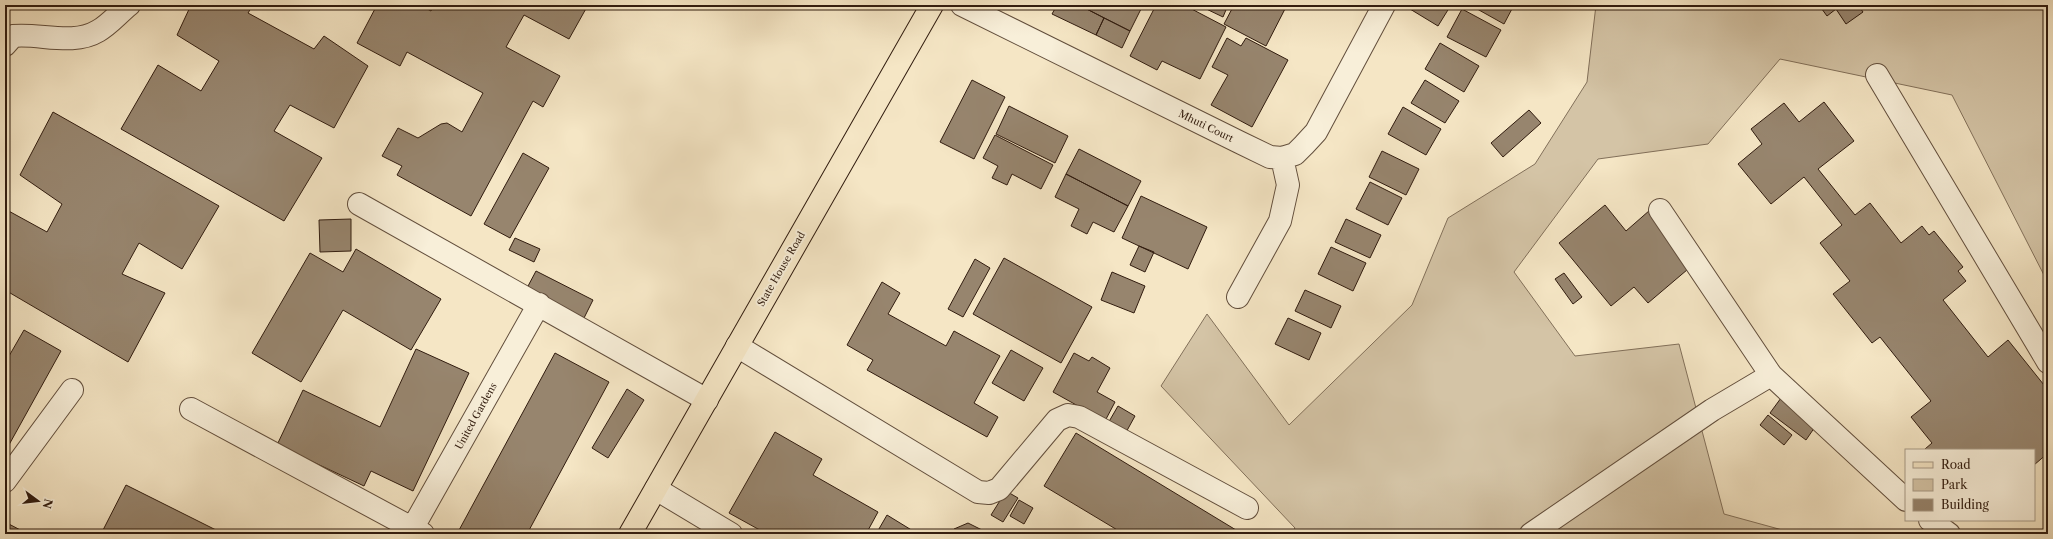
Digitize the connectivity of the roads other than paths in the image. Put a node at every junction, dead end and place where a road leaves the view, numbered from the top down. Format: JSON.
{"nodes":[{"id":1,"x":129,"y":5,"type":"edge"},
{"id":2,"x":932,"y":5,"type":"edge"},
{"id":3,"x":962,"y":5,"type":"edge"},
{"id":4,"x":1384,"y":5,"type":"edge"},
{"id":5,"x":5,"y":45,"type":"edge"},
{"id":6,"x":1876,"y":75,"type":"dead end"},
{"id":7,"x":1282,"y":158,"type":"junction"},
{"id":8,"x":359,"y":204,"type":"dead end"},
{"id":9,"x":1660,"y":210,"type":"dead end"},
{"id":10,"x":1238,"y":297,"type":"dead end"},
{"id":11,"x":539,"y":304,"type":"junction"},
{"id":12,"x":737,"y":346,"type":"junction"},
{"id":13,"x":2048,"y":362,"type":"edge"},
{"id":14,"x":1771,"y":375,"type":"junction"},
{"id":15,"x":72,"y":390,"type":"dead end"},
{"id":16,"x":707,"y":400,"type":"junction"},
{"id":17,"x":192,"y":409,"type":"dead end"},
{"id":18,"x":5,"y":481,"type":"edge"},
{"id":19,"x":656,"y":489,"type":"junction"},
{"id":20,"x":1905,"y":499,"type":"edge"},
{"id":21,"x":1247,"y":508,"type":"dead end"},
{"id":22,"x":1931,"y":521,"type":"edge"},
{"id":23,"x":418,"y":531,"type":"edge"},
{"id":24,"x":630,"y":534,"type":"edge"},
{"id":25,"x":731,"y":534,"type":"edge"},
{"id":26,"x":1531,"y":534,"type":"edge"},
{"id":27,"x":1949,"y":534,"type":"edge"}],
"edges":[{"from":1,"to":5,"type":"street"},
{"from":2,"to":12,"type":"main road","name":"State House Road"},
{"from":3,"to":7,"type":"street","name":"Mhuti Court"},
{"from":4,"to":7,"type":"street"},
{"from":6,"to":13,"type":"street"},
{"from":7,"to":10,"type":"street"},
{"from":8,"to":11,"type":"street"},
{"from":9,"to":14,"type":"street"},
{"from":11,"to":16,"type":"street"},
{"from":11,"to":23,"type":"street","name":"United Gardens"},
{"from":12,"to":16,"type":"main road","name":"State House Road"},
{"from":12,"to":21,"type":"street"},
{"from":14,"to":20,"type":"street"},
{"from":14,"to":26,"type":"street"},
{"from":15,"to":18,"type":"street"},
{"from":16,"to":19,"type":"main road","name":"State House Road"},
{"from":17,"to":23,"type":"street"},
{"from":19,"to":24,"type":"main road","name":"State House Road"},
{"from":19,"to":25,"type":"street"},
{"from":22,"to":27,"type":"street"}]}
